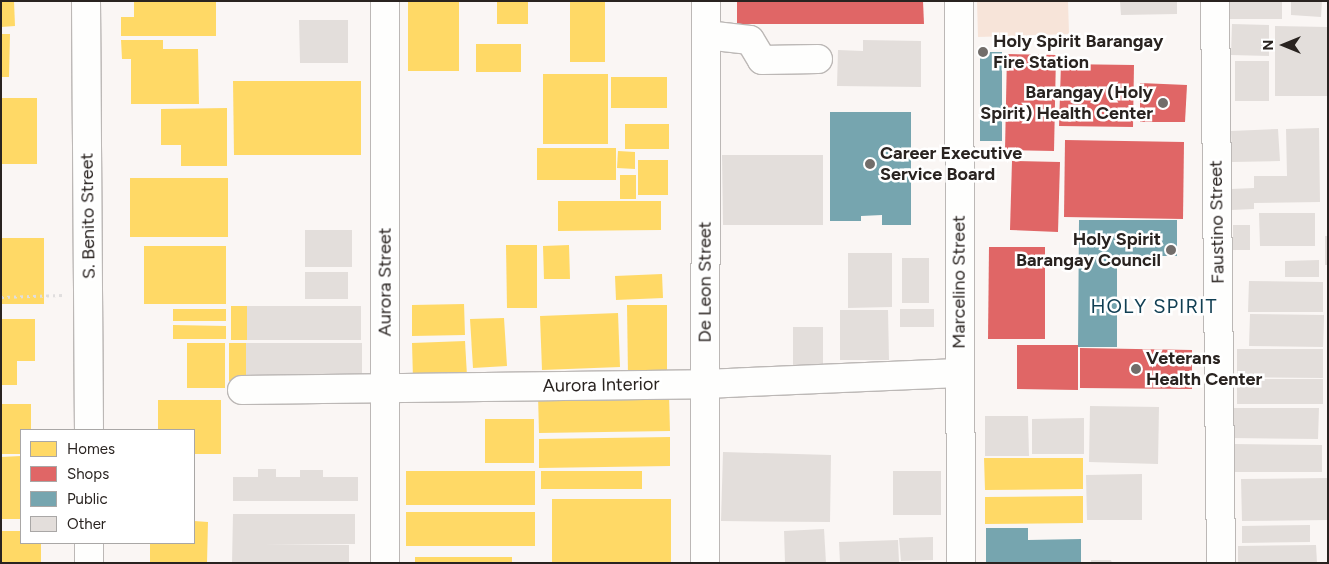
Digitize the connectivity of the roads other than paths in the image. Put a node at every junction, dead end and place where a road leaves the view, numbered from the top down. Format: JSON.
{"nodes":[{"id":1,"x":86,"y":1,"type":"edge"},
{"id":2,"x":385,"y":1,"type":"edge"},
{"id":3,"x":706,"y":1,"type":"edge"},
{"id":4,"x":958,"y":1,"type":"edge"},
{"id":5,"x":1215,"y":1,"type":"edge"},
{"id":6,"x":706,"y":35,"type":"junction"},
{"id":7,"x":818,"y":58,"type":"dead end"},
{"id":8,"x":959,"y":373,"type":"junction"},
{"id":9,"x":705,"y":384,"type":"junction"},
{"id":10,"x":384,"y":388,"type":"junction"},
{"id":11,"x":242,"y":390,"type":"dead end"},
{"id":12,"x":89,"y":429,"type":"edge"},
{"id":13,"x":89,"y":544,"type":"edge"},
{"id":14,"x":89,"y":563,"type":"edge"},
{"id":15,"x":385,"y":563,"type":"edge"},
{"id":16,"x":705,"y":563,"type":"edge"},
{"id":17,"x":961,"y":563,"type":"edge"},
{"id":18,"x":1221,"y":563,"type":"edge"}],
"edges":[{"from":1,"to":12,"type":"street","name":"S. Benito Street"},
{"from":2,"to":10,"type":"street","name":"Aurora Street"},
{"from":3,"to":6,"type":"street","name":"De Leon Street"},
{"from":4,"to":8,"type":"street","name":"Marcelino Street"},
{"from":5,"to":18,"type":"street","name":"Faustino Street"},
{"from":6,"to":7,"type":"street"},
{"from":6,"to":9,"type":"street","name":"De Leon Street"},
{"from":8,"to":9,"type":"street","name":"Aurora Interior"},
{"from":8,"to":17,"type":"street","name":"Marcelino Street"},
{"from":9,"to":10,"type":"street","name":"Aurora Interior"},
{"from":9,"to":16,"type":"street","name":"De Leon Street"},
{"from":10,"to":11,"type":"street","name":"Aurora Interior"},
{"from":10,"to":15,"type":"street","name":"Aurora Street"},
{"from":13,"to":14,"type":"street"}]}
